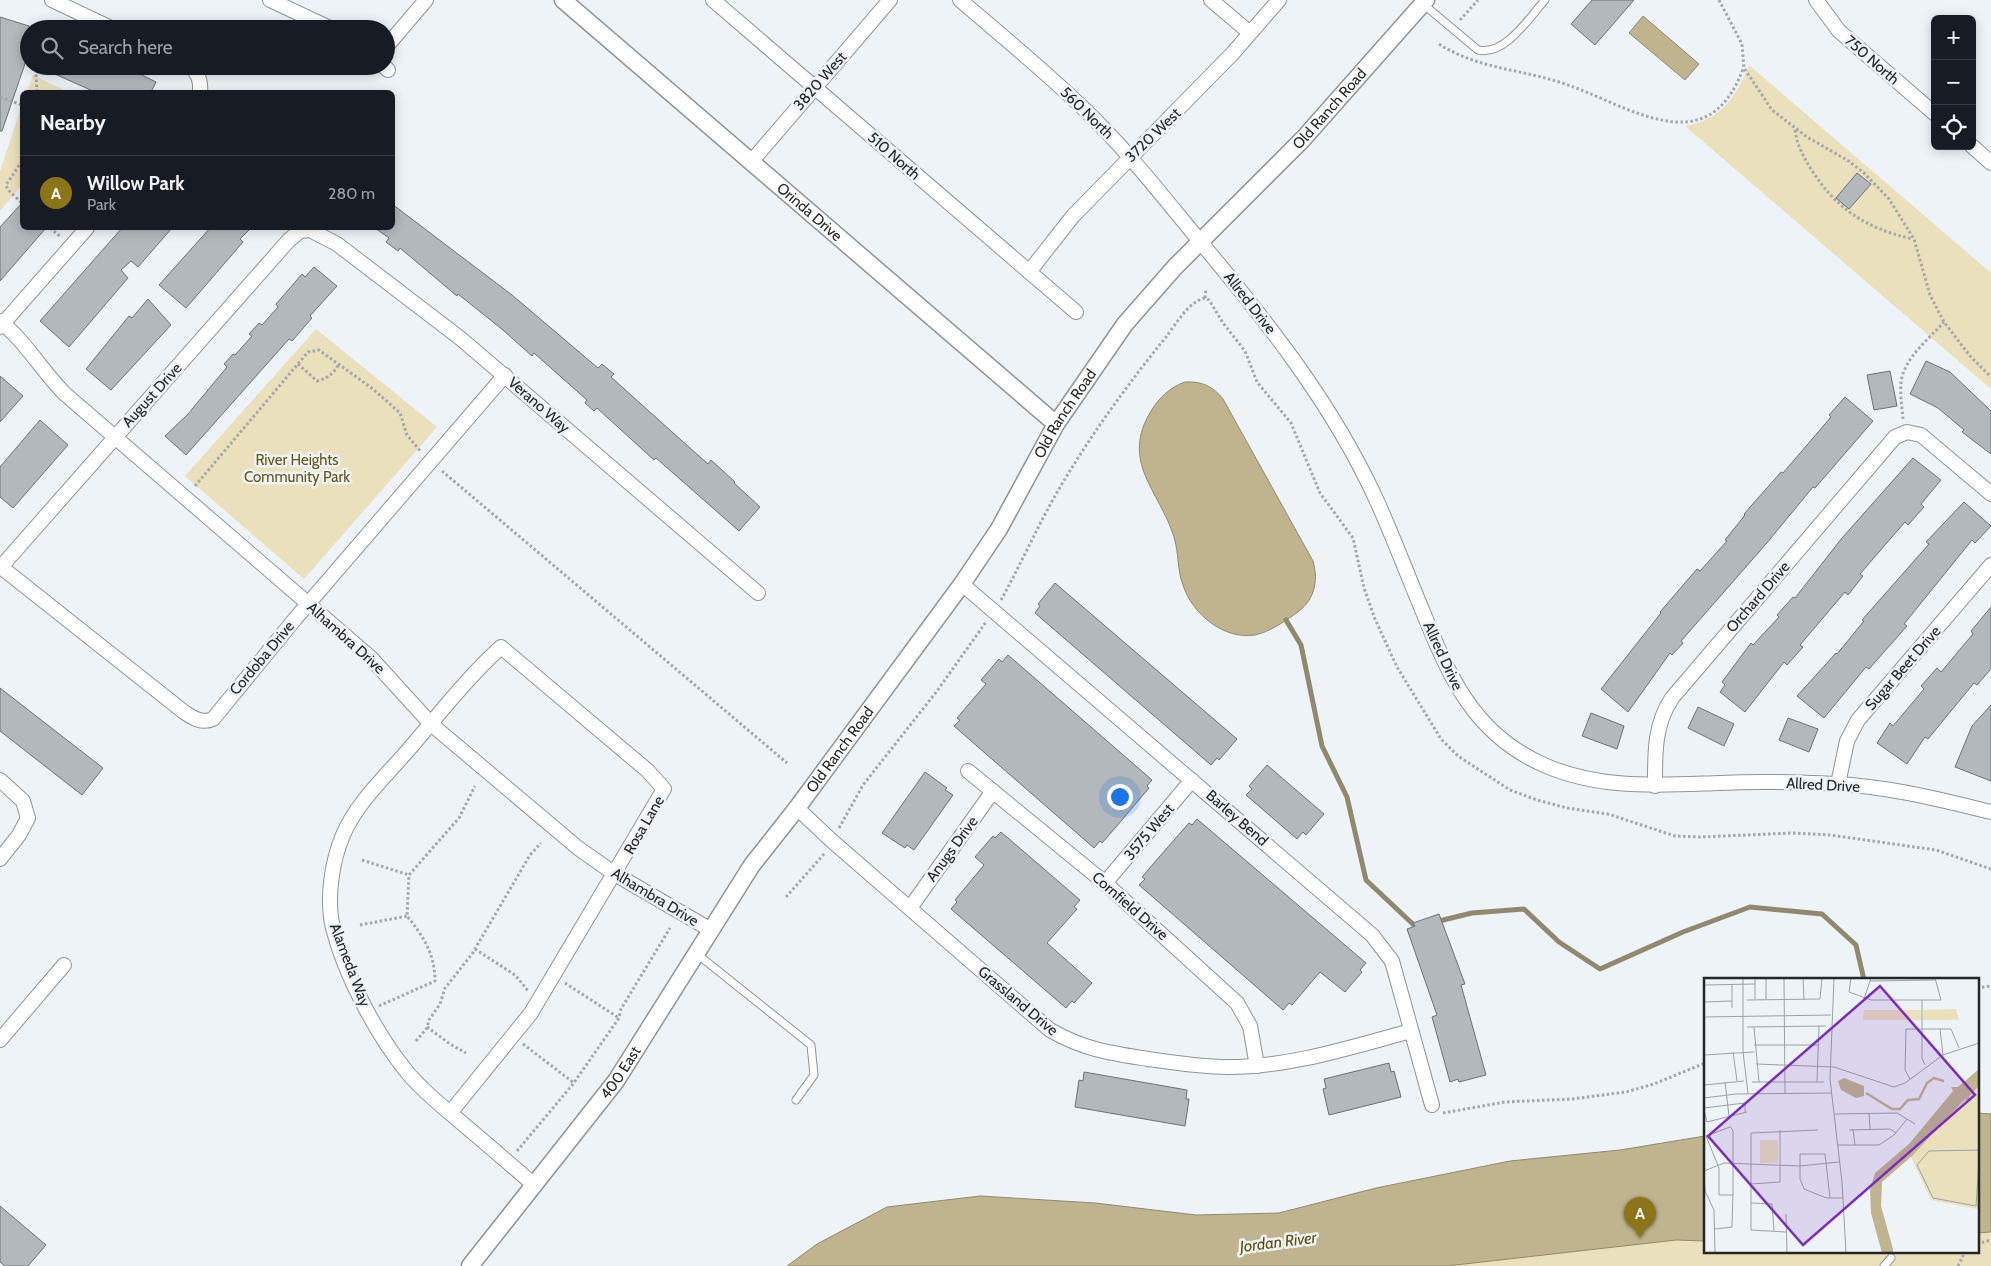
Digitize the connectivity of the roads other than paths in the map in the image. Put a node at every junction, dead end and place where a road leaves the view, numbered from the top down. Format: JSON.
{"nodes":[{"id":1,"x":52,"y":0,"type":"edge"},
{"id":2,"x":270,"y":0,"type":"edge"},
{"id":3,"x":426,"y":0,"type":"edge"},
{"id":4,"x":563,"y":0,"type":"edge"},
{"id":5,"x":713,"y":0,"type":"edge"},
{"id":6,"x":890,"y":0,"type":"edge"},
{"id":7,"x":960,"y":0,"type":"edge"},
{"id":8,"x":1211,"y":0,"type":"edge"},
{"id":9,"x":1279,"y":0,"type":"edge"},
{"id":10,"x":1545,"y":0,"type":"edge"},
{"id":11,"x":1816,"y":0,"type":"edge"},
{"id":12,"x":1425,"y":2,"type":"edge"},
{"id":13,"x":94,"y":20,"type":"edge"},
{"id":14,"x":313,"y":20,"type":"edge"},
{"id":15,"x":1250,"y":33,"type":"junction"},
{"id":16,"x":395,"y":36,"type":"edge"},
{"id":17,"x":814,"y":88,"type":"junction"},
{"id":18,"x":1931,"y":111,"type":"edge"},
{"id":19,"x":1976,"y":149,"type":"edge"},
{"id":20,"x":1130,"y":157,"type":"junction"},
{"id":21,"x":751,"y":162,"type":"junction"},
{"id":22,"x":1991,"y":162,"type":"edge"},
{"id":23,"x":85,"y":230,"type":"edge"},
{"id":24,"x":310,"y":230,"type":"joint"},
{"id":25,"x":1200,"y":241,"type":"junction"},
{"id":26,"x":1029,"y":272,"type":"junction"},
{"id":27,"x":1076,"y":312,"type":"dead end"},
{"id":28,"x":1,"y":324,"type":"edge"},
{"id":29,"x":505,"y":375,"type":"junction"},
{"id":30,"x":1056,"y":424,"type":"junction"},
{"id":31,"x":115,"y":437,"type":"junction"},
{"id":32,"x":1991,"y":494,"type":"edge"},
{"id":33,"x":1991,"y":565,"type":"edge"},
{"id":34,"x":0,"y":568,"type":"edge"},
{"id":35,"x":962,"y":584,"type":"junction"},
{"id":36,"x":758,"y":593,"type":"dead end"},
{"id":37,"x":308,"y":603,"type":"junction"},
{"id":38,"x":501,"y":647,"type":"joint"},
{"id":39,"x":431,"y":724,"type":"junction"},
{"id":40,"x":968,"y":771,"type":"dead end"},
{"id":41,"x":0,"y":780,"type":"edge"},
{"id":42,"x":1192,"y":780,"type":"junction"},
{"id":43,"x":1838,"y":784,"type":"junction"},
{"id":44,"x":1655,"y":786,"type":"junction"},
{"id":45,"x":993,"y":791,"type":"junction"},
{"id":46,"x":797,"y":808,"type":"junction"},
{"id":47,"x":1991,"y":812,"type":"edge"},
{"id":48,"x":0,"y":859,"type":"edge"},
{"id":49,"x":752,"y":865,"type":"joint"},
{"id":50,"x":615,"y":874,"type":"junction"},
{"id":51,"x":1105,"y":883,"type":"junction"},
{"id":52,"x":910,"y":908,"type":"junction"},
{"id":53,"x":711,"y":930,"type":"junction"},
{"id":54,"x":696,"y":954,"type":"junction"},
{"id":55,"x":64,"y":965,"type":"dead end"},
{"id":56,"x":1411,"y":1031,"type":"junction"},
{"id":57,"x":0,"y":1040,"type":"edge"},
{"id":58,"x":1257,"y":1066,"type":"junction"},
{"id":59,"x":796,"y":1100,"type":"dead end"},
{"id":60,"x":1432,"y":1105,"type":"road end"},
{"id":61,"x":450,"y":1113,"type":"junction"},
{"id":62,"x":534,"y":1185,"type":"junction"},
{"id":63,"x":1891,"y":1258,"type":"dead end"},
{"id":64,"x":470,"y":1266,"type":"edge"},
{"id":65,"x":1884,"y":1266,"type":"edge"}],
"edges":[{"from":1,"to":13,"type":"street"},
{"from":2,"to":14,"type":"street"},
{"from":3,"to":16,"type":"street"},
{"from":4,"to":21,"type":"street","name":"Orinda Drive"},
{"from":5,"to":17,"type":"street","name":"510 North"},
{"from":6,"to":17,"type":"street","name":"3820 West"},
{"from":7,"to":20,"type":"street","name":"560 North"},
{"from":8,"to":15,"type":"street"},
{"from":9,"to":15,"type":"street","name":"3720 West"},
{"from":10,"to":12,"type":"lane"},
{"from":11,"to":18,"type":"street","name":"750 North"},
{"from":12,"to":25,"type":"street","name":"Old Ranch Road"},
{"from":15,"to":20,"type":"street","name":"3720 West"},
{"from":17,"to":21,"type":"street","name":"3820 West"},
{"from":17,"to":26,"type":"street","name":"510 North"},
{"from":19,"to":22,"type":"street"},
{"from":20,"to":25,"type":"street","name":"560 North"},
{"from":20,"to":26,"type":"street","name":"3720 West"},
{"from":21,"to":30,"type":"street","name":"Orinda Drive"},
{"from":23,"to":28,"type":"street"},
{"from":24,"to":29,"type":"street","name":"Verano Way"},
{"from":24,"to":31,"type":"street","name":"August Drive"},
{"from":25,"to":30,"type":"street","name":"Old Ranch Road"},
{"from":25,"to":44,"type":"street","name":"Allred Drive"},
{"from":26,"to":27,"type":"street","name":"510 North"},
{"from":28,"to":31,"type":"street","name":"Alhambra Drive"},
{"from":29,"to":36,"type":"street","name":"Verano Way"},
{"from":29,"to":37,"type":"street","name":"Cordoba Drive"},
{"from":30,"to":35,"type":"street","name":"Old Ranch Road"},
{"from":31,"to":34,"type":"street","name":"August Drive"},
{"from":31,"to":37,"type":"street","name":"Alhambra Drive"},
{"from":32,"to":44,"type":"street","name":"Orchard Drive"},
{"from":33,"to":43,"type":"street","name":"Sugar Beet Drive"},
{"from":34,"to":37,"type":"street","name":"Cordoba Drive"},
{"from":35,"to":42,"type":"street","name":"Barley Bend"},
{"from":35,"to":46,"type":"street","name":"Old Ranch Road"},
{"from":37,"to":39,"type":"street","name":"Alhambra Drive"},
{"from":38,"to":39,"type":"street","name":"Alameda Way"},
{"from":38,"to":50,"type":"street","name":"Rosa Lane"},
{"from":39,"to":50,"type":"street","name":"Alhambra Drive"},
{"from":39,"to":61,"type":"street","name":"Alameda Way"},
{"from":40,"to":45,"type":"street","name":"Cornfield Drive"},
{"from":41,"to":48,"type":"street"},
{"from":42,"to":51,"type":"street","name":"3575 West"},
{"from":42,"to":56,"type":"street","name":"Barley Bend"},
{"from":43,"to":44,"type":"street","name":"Allred Drive"},
{"from":43,"to":47,"type":"street","name":"Allred Drive"},
{"from":45,"to":51,"type":"street","name":"Cornfield Drive"},
{"from":45,"to":52,"type":"street","name":"Anugs Drive"},
{"from":46,"to":49,"type":"street","name":"Old Ranch Road"},
{"from":46,"to":52,"type":"street","name":"Grassland Drive"},
{"from":49,"to":53,"type":"street","name":"400 East"},
{"from":50,"to":53,"type":"street","name":"Alhambra Drive"},
{"from":50,"to":61,"type":"street","name":"Rosa Lane"},
{"from":51,"to":58,"type":"street","name":"Cornfield Drive"},
{"from":52,"to":58,"type":"street","name":"Grassland Drive"},
{"from":53,"to":54,"type":"street","name":"400 East"},
{"from":54,"to":59,"type":"lane"},
{"from":54,"to":62,"type":"street","name":"400 East"},
{"from":55,"to":57,"type":"street"},
{"from":56,"to":58,"type":"street","name":"Grassland Drive"},
{"from":56,"to":60,"type":"street","name":"Barley Bend"},
{"from":61,"to":62,"type":"street","name":"Alameda Way"},
{"from":62,"to":64,"type":"street","name":"400 East"},
{"from":63,"to":65,"type":"lane"}]}
